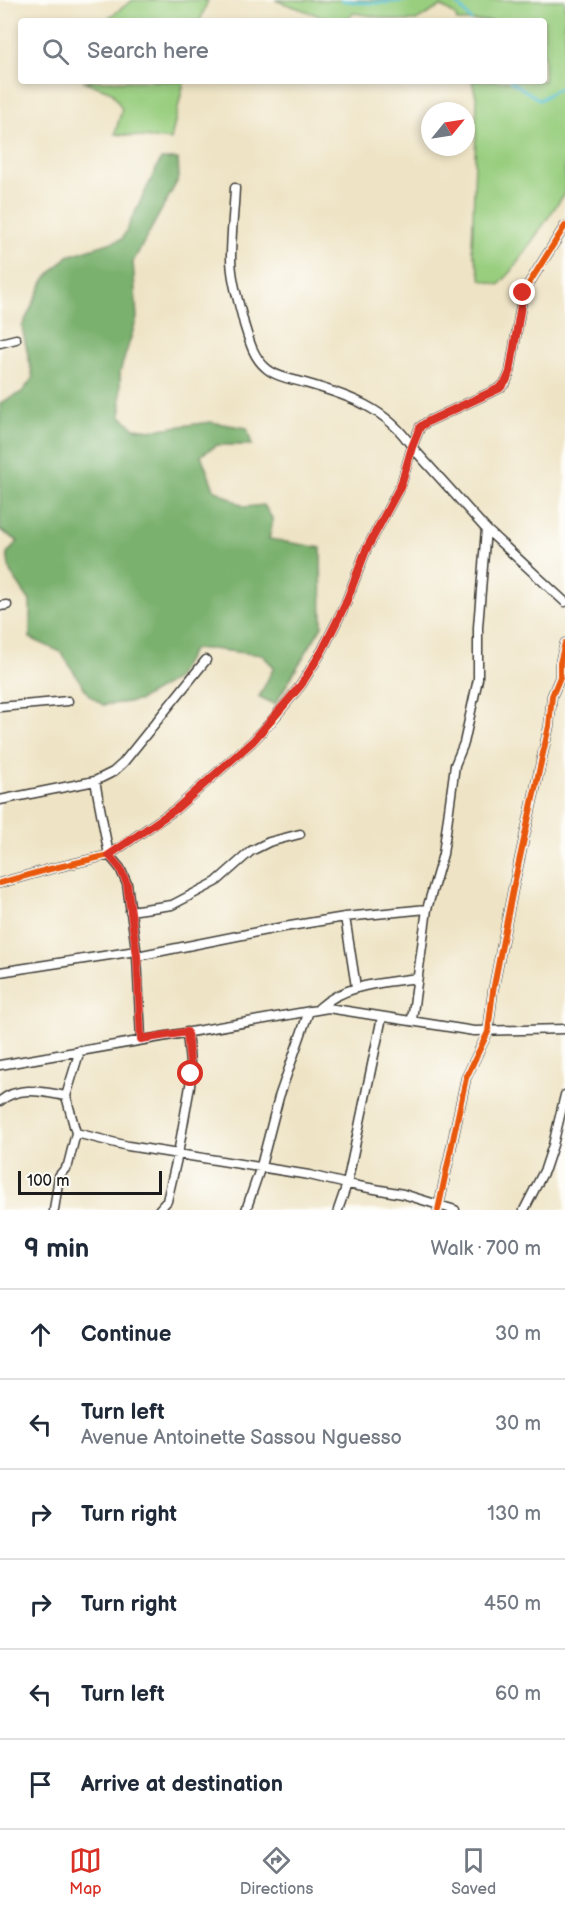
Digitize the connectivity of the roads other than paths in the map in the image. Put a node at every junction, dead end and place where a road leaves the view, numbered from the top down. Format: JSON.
{"nodes":[{"id":1,"x":235,"y":188,"type":"dead end"},
{"id":2,"x":565,"y":226,"type":"edge"},
{"id":3,"x":16,"y":339,"type":"dead end"},
{"id":4,"x":0,"y":343,"type":"edge"},
{"id":5,"x":412,"y":447,"type":"junction"},
{"id":6,"x":486,"y":529,"type":"junction"},
{"id":7,"x":565,"y":602,"type":"edge"},
{"id":8,"x":565,"y":643,"type":"edge"},
{"id":9,"x":206,"y":660,"type":"dead end"},
{"id":10,"x":68,"y":701,"type":"dead end"},
{"id":11,"x":0,"y":707,"type":"edge"},
{"id":12,"x":95,"y":781,"type":"junction"},
{"id":13,"x":0,"y":800,"type":"edge"},
{"id":14,"x":300,"y":834,"type":"dead end"},
{"id":15,"x":109,"y":855,"type":"junction"},
{"id":16,"x":0,"y":883,"type":"edge"},
{"id":17,"x":427,"y":909,"type":"junction"},
{"id":18,"x":130,"y":911,"type":"junction"},
{"id":19,"x":345,"y":917,"type":"junction"},
{"id":20,"x":136,"y":953,"type":"junction"},
{"id":21,"x":0,"y":972,"type":"edge"},
{"id":22,"x":417,"y":978,"type":"junction"},
{"id":23,"x":356,"y":987,"type":"junction"},
{"id":24,"x":313,"y":1010,"type":"junction"},
{"id":25,"x":382,"y":1017,"type":"junction"},
{"id":26,"x":412,"y":1020,"type":"junction"},
{"id":27,"x":565,"y":1029,"type":"edge"},
{"id":28,"x":187,"y":1032,"type":"junction"},
{"id":29,"x":488,"y":1032,"type":"junction"},
{"id":30,"x":141,"y":1039,"type":"junction"},
{"id":31,"x":80,"y":1050,"type":"junction"},
{"id":32,"x":0,"y":1065,"type":"edge"},
{"id":33,"x":565,"y":1095,"type":"edge"},
{"id":34,"x":66,"y":1096,"type":"junction"},
{"id":35,"x":0,"y":1101,"type":"edge"},
{"id":36,"x":76,"y":1133,"type":"junction"},
{"id":37,"x":178,"y":1154,"type":"junction"},
{"id":38,"x":261,"y":1166,"type":"junction"},
{"id":39,"x":346,"y":1184,"type":"junction"},
{"id":40,"x":439,"y":1207,"type":"edge"},
{"id":41,"x":54,"y":1210,"type":"edge"},
{"id":42,"x":159,"y":1210,"type":"edge"},
{"id":43,"x":246,"y":1210,"type":"edge"},
{"id":44,"x":338,"y":1210,"type":"edge"},
{"id":45,"x":455,"y":1210,"type":"edge"},
{"id":46,"x":524,"y":1210,"type":"edge"}],
"edges":[{"from":1,"to":5,"type":"street"},
{"from":2,"to":5,"type":"street"},
{"from":3,"to":4,"type":"street"},
{"from":5,"to":6,"type":"street"},
{"from":5,"to":15,"type":"street"},
{"from":6,"to":7,"type":"street"},
{"from":6,"to":17,"type":"street"},
{"from":8,"to":29,"type":"street"},
{"from":9,"to":12,"type":"street"},
{"from":10,"to":11,"type":"street"},
{"from":12,"to":13,"type":"street"},
{"from":12,"to":15,"type":"street"},
{"from":14,"to":18,"type":"street"},
{"from":15,"to":16,"type":"street"},
{"from":15,"to":18,"type":"street"},
{"from":17,"to":19,"type":"street"},
{"from":17,"to":22,"type":"street"},
{"from":18,"to":20,"type":"street"},
{"from":19,"to":20,"type":"street"},
{"from":19,"to":23,"type":"street"},
{"from":20,"to":21,"type":"street"},
{"from":20,"to":30,"type":"street"},
{"from":22,"to":23,"type":"street"},
{"from":22,"to":26,"type":"street"},
{"from":23,"to":24,"type":"street"},
{"from":24,"to":25,"type":"street"},
{"from":24,"to":28,"type":"street"},
{"from":24,"to":38,"type":"street"},
{"from":25,"to":26,"type":"street"},
{"from":25,"to":39,"type":"street"},
{"from":26,"to":29,"type":"street"},
{"from":27,"to":29,"type":"street"},
{"from":28,"to":30,"type":"street"},
{"from":28,"to":37,"type":"street"},
{"from":29,"to":40,"type":"street"},
{"from":30,"to":31,"type":"street"},
{"from":31,"to":32,"type":"street"},
{"from":31,"to":34,"type":"street"},
{"from":33,"to":46,"type":"street"},
{"from":34,"to":35,"type":"street"},
{"from":34,"to":36,"type":"street"},
{"from":36,"to":37,"type":"street"},
{"from":36,"to":41,"type":"street"},
{"from":37,"to":38,"type":"street"},
{"from":37,"to":42,"type":"street"},
{"from":38,"to":39,"type":"street"},
{"from":38,"to":43,"type":"street"},
{"from":39,"to":40,"type":"street"},
{"from":39,"to":44,"type":"street"},
{"from":40,"to":45,"type":"street"}]}
